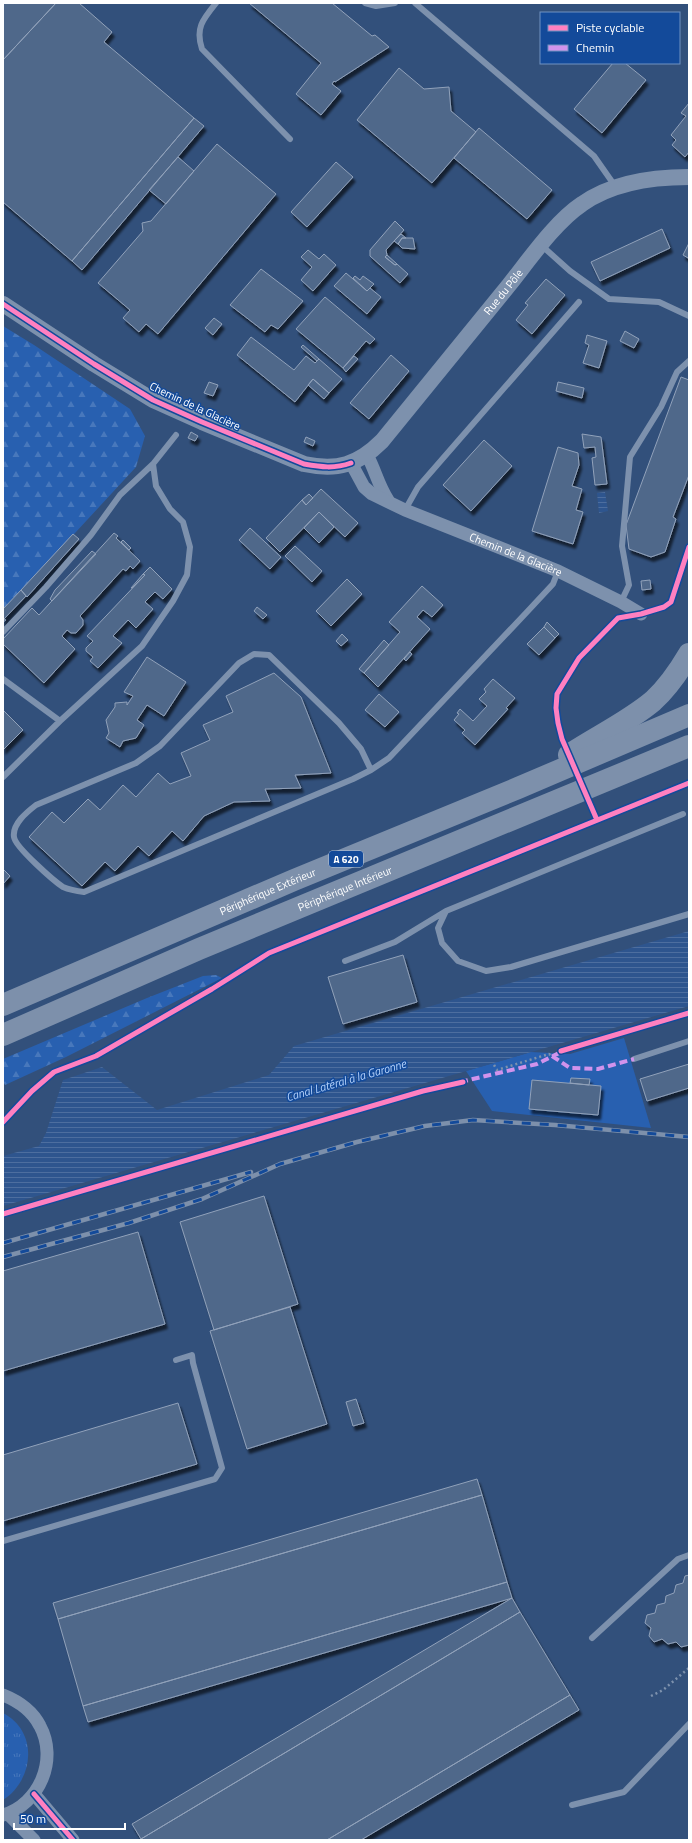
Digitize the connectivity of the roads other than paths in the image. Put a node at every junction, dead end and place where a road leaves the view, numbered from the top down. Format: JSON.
{"nodes":[{"id":1,"x":216,"y":3,"type":"edge"},
{"id":2,"x":365,"y":3,"type":"edge"},
{"id":3,"x":395,"y":3,"type":"edge"},
{"id":4,"x":416,"y":3,"type":"edge"},
{"id":5,"x":290,"y":139,"type":"dead end"},
{"id":6,"x":689,"y":177,"type":"edge"},
{"id":7,"x":616,"y":188,"type":"junction"},
{"id":8,"x":540,"y":245,"type":"junction"},
{"id":9,"x":579,"y":302,"type":"dead end"},
{"id":10,"x":3,"y":304,"type":"edge"},
{"id":11,"x":689,"y":316,"type":"edge"},
{"id":12,"x":689,"y":362,"type":"edge"},
{"id":13,"x":176,"y":436,"type":"dead end"},
{"id":14,"x":367,"y":455,"type":"junction"},
{"id":15,"x":351,"y":463,"type":"junction"},
{"id":16,"x":153,"y":464,"type":"junction"},
{"id":17,"x":388,"y":500,"type":"junction"},
{"id":18,"x":405,"y":510,"type":"junction"},
{"id":19,"x":558,"y":571,"type":"junction"},
{"id":20,"x":621,"y":602,"type":"junction"},
{"id":21,"x":641,"y":614,"type":"dead end"},
{"id":22,"x":3,"y":632,"type":"edge"},
{"id":23,"x":689,"y":654,"type":"edge"},
{"id":24,"x":3,"y":679,"type":"edge"},
{"id":25,"x":689,"y":715,"type":"edge"},
{"id":26,"x":60,"y":721,"type":"junction"},
{"id":27,"x":689,"y":746,"type":"edge"},
{"id":28,"x":371,"y":770,"type":"junction"},
{"id":29,"x":3,"y":777,"type":"edge"},
{"id":30,"x":518,"y":788,"type":"junction"},
{"id":31,"x":683,"y":814,"type":"dead end"},
{"id":32,"x":446,"y":911,"type":"junction"},
{"id":33,"x":689,"y":914,"type":"edge"},
{"id":34,"x":345,"y":961,"type":"dead end"},
{"id":35,"x":3,"y":1005,"type":"edge"},
{"id":36,"x":3,"y":1036,"type":"edge"},
{"id":37,"x":689,"y":1041,"type":"edge"},
{"id":38,"x":634,"y":1059,"type":"dead end"},
{"id":39,"x":176,"y":1360,"type":"dead end"},
{"id":40,"x":3,"y":1541,"type":"edge"},
{"id":41,"x":689,"y":1555,"type":"edge"},
{"id":42,"x":592,"y":1638,"type":"dead end"},
{"id":43,"x":3,"y":1695,"type":"edge"},
{"id":44,"x":689,"y":1724,"type":"edge"},
{"id":45,"x":34,"y":1794,"type":"junction"},
{"id":46,"x":572,"y":1805,"type":"dead end"},
{"id":47,"x":6,"y":1815,"type":"edge"},
{"id":48,"x":34,"y":1840,"type":"edge"},
{"id":49,"x":73,"y":1840,"type":"edge"}],
"edges":[{"from":1,"to":5,"type":"lane"},
{"from":2,"to":3,"type":"lane"},
{"from":4,"to":7,"type":"lane"},
{"from":6,"to":7,"type":"street","name":"Rue du Pôle"},
{"from":7,"to":8,"type":"street","name":"Rue du Pôle"},
{"from":8,"to":11,"type":"lane"},
{"from":8,"to":14,"type":"street","name":"Rue du Pôle"},
{"from":9,"to":18,"type":"lane"},
{"from":10,"to":15,"type":"street","name":"Chemin de la Glacière"},
{"from":12,"to":20,"type":"lane"},
{"from":13,"to":16,"type":"lane"},
{"from":14,"to":15,"type":"street","name":"Rue du Pôle"},
{"from":14,"to":17,"type":"street"},
{"from":15,"to":17,"type":"street","name":"Chemin de la Glacière"},
{"from":16,"to":22,"type":"lane"},
{"from":16,"to":26,"type":"lane"},
{"from":17,"to":18,"type":"street","name":"Chemin de la Glacière"},
{"from":18,"to":19,"type":"street","name":"Chemin de la Glacière"},
{"from":19,"to":20,"type":"street","name":"Chemin de la Glacière"},
{"from":19,"to":28,"type":"lane"},
{"from":20,"to":21,"type":"street","name":"Chemin de la Glacière"},
{"from":23,"to":30,"type":"highway"},
{"from":24,"to":26,"type":"lane"},
{"from":25,"to":30,"type":"highway","name":"Périphérique Extérieur","number":"A 620"},
{"from":26,"to":29,"type":"lane"},
{"from":27,"to":36,"type":"highway","name":"Périphérique Intérieur","number":"A 620"},
{"from":28,"to":28,"type":"lane"},
{"from":30,"to":35,"type":"highway","name":"Périphérique Extérieur","number":"A 620"},
{"from":31,"to":32,"type":"lane"},
{"from":32,"to":33,"type":"lane"},
{"from":32,"to":34,"type":"lane"},
{"from":37,"to":38,"type":"lane"},
{"from":39,"to":40,"type":"lane"},
{"from":41,"to":42,"type":"lane"},
{"from":43,"to":45,"type":"street"},
{"from":44,"to":46,"type":"lane"},
{"from":45,"to":47,"type":"street"},
{"from":45,"to":49,"type":"street"},
{"from":47,"to":48,"type":"street"}]}
